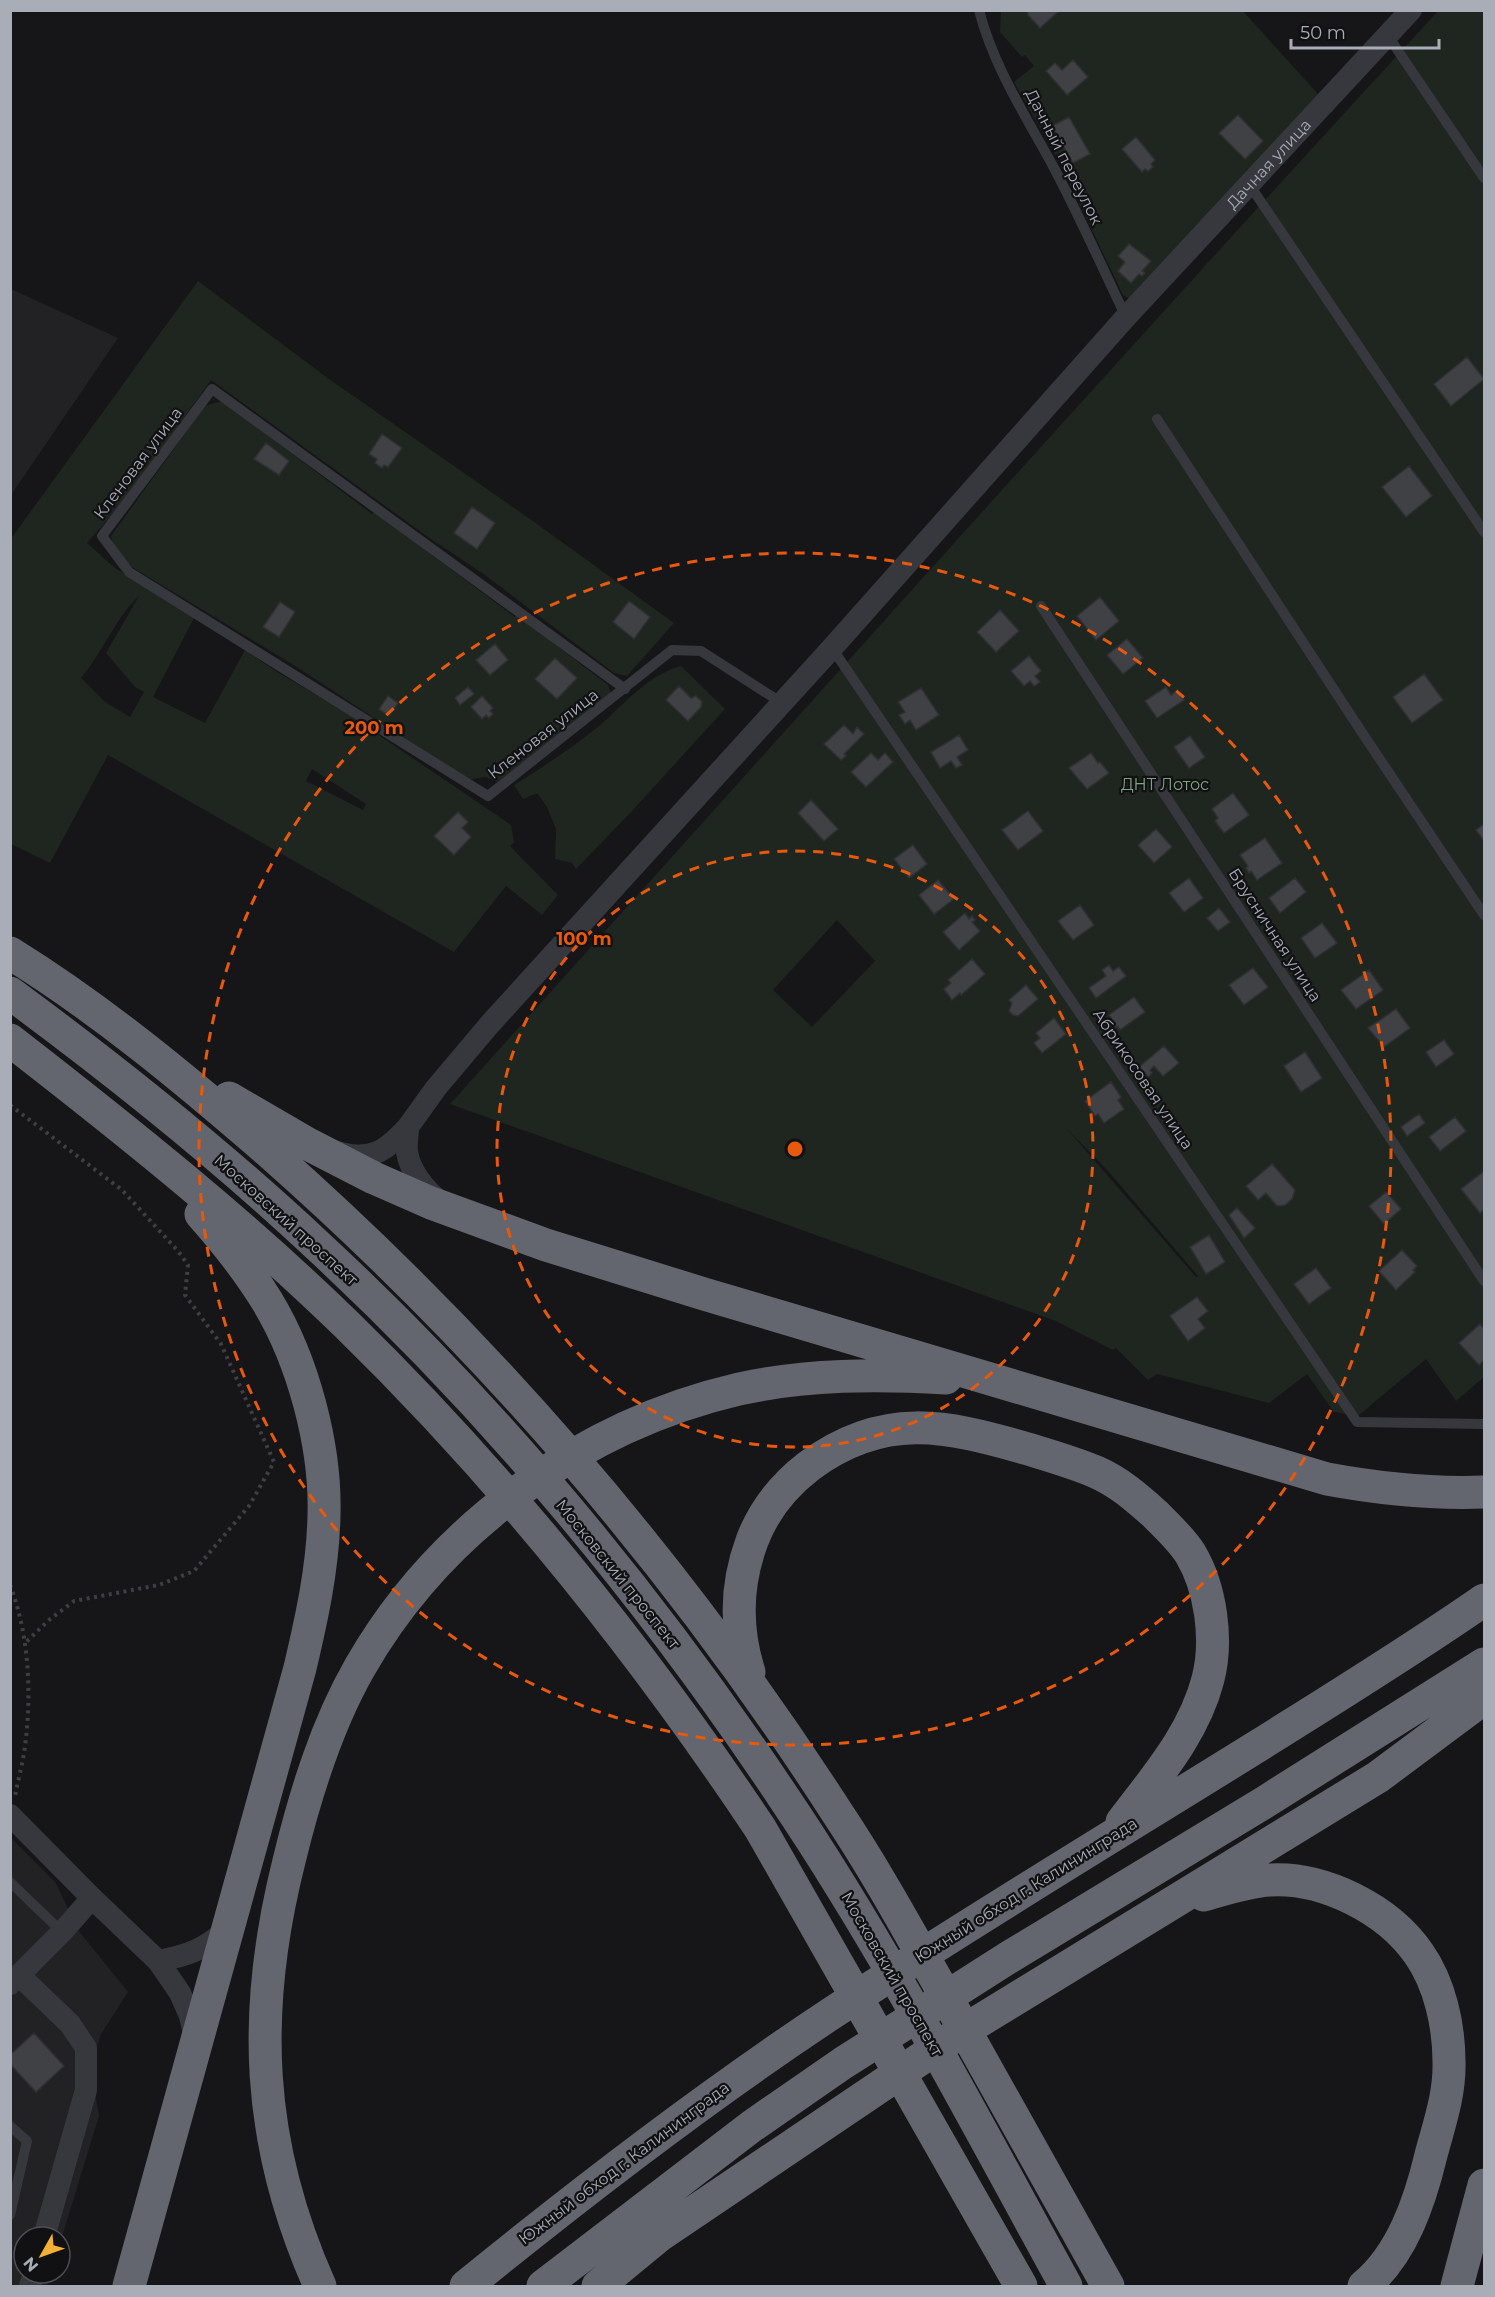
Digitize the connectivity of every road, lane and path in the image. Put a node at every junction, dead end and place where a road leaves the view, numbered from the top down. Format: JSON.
{"nodes":[{"id":1,"x":979,"y":10,"type":"edge"},
{"id":2,"x":1411,"y":10,"type":"edge"},
{"id":3,"x":1388,"y":36,"type":"junction"},
{"id":4,"x":1485,"y":178,"type":"edge"},
{"id":5,"x":1248,"y":184,"type":"junction"},
{"id":6,"x":1125,"y":317,"type":"junction"},
{"id":7,"x":1157,"y":419,"type":"dead end"},
{"id":8,"x":1485,"y":532,"type":"edge"},
{"id":9,"x":1041,"y":606,"type":"dead end"},
{"id":10,"x":832,"y":648,"type":"junction"},
{"id":11,"x":625,"y":689,"type":"junction"},
{"id":12,"x":782,"y":703,"type":"junction"},
{"id":13,"x":1485,"y":915,"type":"edge"},
{"id":14,"x":10,"y":952,"type":"edge"},
{"id":15,"x":10,"y":993,"type":"edge"},
{"id":16,"x":10,"y":1040,"type":"edge"},
{"id":17,"x":143,"y":1047,"type":"junction"},
{"id":18,"x":10,"y":1106,"type":"edge"},
{"id":19,"x":121,"y":1126,"type":"junction"},
{"id":20,"x":408,"y":1127,"type":"junction"},
{"id":21,"x":308,"y":1144,"type":"junction"},
{"id":22,"x":456,"y":1212,"type":"junction"},
{"id":23,"x":1485,"y":1281,"type":"edge"},
{"id":24,"x":999,"y":1382,"type":"junction"},
{"id":25,"x":1485,"y":1424,"type":"edge"},
{"id":26,"x":1485,"y":1492,"type":"edge"},
{"id":27,"x":10,"y":1585,"type":"edge"},
{"id":28,"x":1485,"y":1600,"type":"edge"},
{"id":29,"x":24,"y":1644,"type":"junction"},
{"id":30,"x":1485,"y":1664,"type":"edge"},
{"id":31,"x":755,"y":1691,"type":"junction"},
{"id":32,"x":1485,"y":1698,"type":"edge"},
{"id":33,"x":11,"y":1815,"type":"edge"},
{"id":34,"x":1112,"y":1836,"type":"junction"},
{"id":35,"x":10,"y":1882,"type":"edge"},
{"id":36,"x":92,"y":1898,"type":"junction"},
{"id":37,"x":1164,"y":1906,"type":"junction"},
{"id":38,"x":228,"y":1929,"type":"junction"},
{"id":39,"x":62,"y":1932,"type":"junction"},
{"id":40,"x":158,"y":1961,"type":"junction"},
{"id":41,"x":15,"y":1979,"type":"edge"},
{"id":42,"x":196,"y":2044,"type":"junction"},
{"id":43,"x":10,"y":2126,"type":"edge"},
{"id":44,"x":1485,"y":2185,"type":"edge"},
{"id":45,"x":10,"y":2215,"type":"edge"},
{"id":46,"x":47,"y":2225,"type":"edge"},
{"id":47,"x":660,"y":2235,"type":"junction"},
{"id":48,"x":1101,"y":2274,"type":"edge"},
{"id":49,"x":129,"y":2286,"type":"edge"},
{"id":50,"x":320,"y":2286,"type":"edge"},
{"id":51,"x":466,"y":2286,"type":"edge"},
{"id":52,"x":543,"y":2286,"type":"edge"},
{"id":53,"x":598,"y":2286,"type":"edge"},
{"id":54,"x":608,"y":2286,"type":"edge"},
{"id":55,"x":1021,"y":2286,"type":"edge"},
{"id":56,"x":1066,"y":2286,"type":"edge"},
{"id":57,"x":1119,"y":2286,"type":"edge"},
{"id":58,"x":1364,"y":2286,"type":"edge"},
{"id":59,"x":1457,"y":2286,"type":"edge"}],
"edges":[{"from":1,"to":6,"type":"lane","name":"Дачный переулок"},
{"from":2,"to":3,"type":"street","name":"Дачная улица"},
{"from":3,"to":4,"type":"lane"},
{"from":3,"to":5,"type":"street","name":"Дачная улица"},
{"from":5,"to":6,"type":"street","name":"Дачная улица"},
{"from":5,"to":8,"type":"lane"},
{"from":6,"to":10,"type":"street","name":"Дачная улица"},
{"from":7,"to":13,"type":"lane"},
{"from":9,"to":23,"type":"lane","name":"Брусничная улица"},
{"from":10,"to":12,"type":"street","name":"Дачная улица"},
{"from":10,"to":25,"type":"lane","name":"Абрикосовая улица"},
{"from":11,"to":11,"type":"lane","name":"Кленовая улица"},
{"from":11,"to":12,"type":"lane","name":"Кленовая улица"},
{"from":12,"to":20,"type":"street","name":"Дачная улица"},
{"from":14,"to":17,"type":"highway"},
{"from":15,"to":56,"type":"highway","name":"Московский проспект"},
{"from":16,"to":19,"type":"highway"},
{"from":17,"to":21,"type":"highway"},
{"from":17,"to":31,"type":"highway"},
{"from":18,"to":29,"type":"path"},
{"from":19,"to":38,"type":"highway"},
{"from":19,"to":55,"type":"highway"},
{"from":20,"to":21,"type":"street","name":"Дачная улица"},
{"from":20,"to":22,"type":"street"},
{"from":21,"to":22,"type":"highway"},
{"from":22,"to":24,"type":"highway"},
{"from":24,"to":26,"type":"highway"},
{"from":24,"to":50,"type":"highway"},
{"from":27,"to":29,"type":"path"},
{"from":28,"to":34,"type":"highway","name":"Южный обход г. Калининграда"},
{"from":29,"to":33,"type":"path"},
{"from":30,"to":52,"type":"highway"},
{"from":31,"to":34,"type":"highway"},
{"from":31,"to":48,"type":"highway"},
{"from":32,"to":37,"type":"highway"},
{"from":33,"to":36,"type":"street"},
{"from":34,"to":51,"type":"highway","name":"Южный обход г. Калининграда"},
{"from":35,"to":39,"type":"lane"},
{"from":36,"to":39,"type":"street"},
{"from":36,"to":40,"type":"street"},
{"from":37,"to":47,"type":"highway"},
{"from":37,"to":58,"type":"highway"},
{"from":38,"to":40,"type":"street"},
{"from":38,"to":42,"type":"highway"},
{"from":39,"to":41,"type":"street"},
{"from":40,"to":42,"type":"street"},
{"from":41,"to":46,"type":"street"},
{"from":42,"to":49,"type":"highway"},
{"from":43,"to":45,"type":"lane"},
{"from":44,"to":59,"type":"highway"},
{"from":47,"to":53,"type":"highway"},
{"from":47,"to":54,"type":"highway"},
{"from":48,"to":57,"type":"highway"}]}
